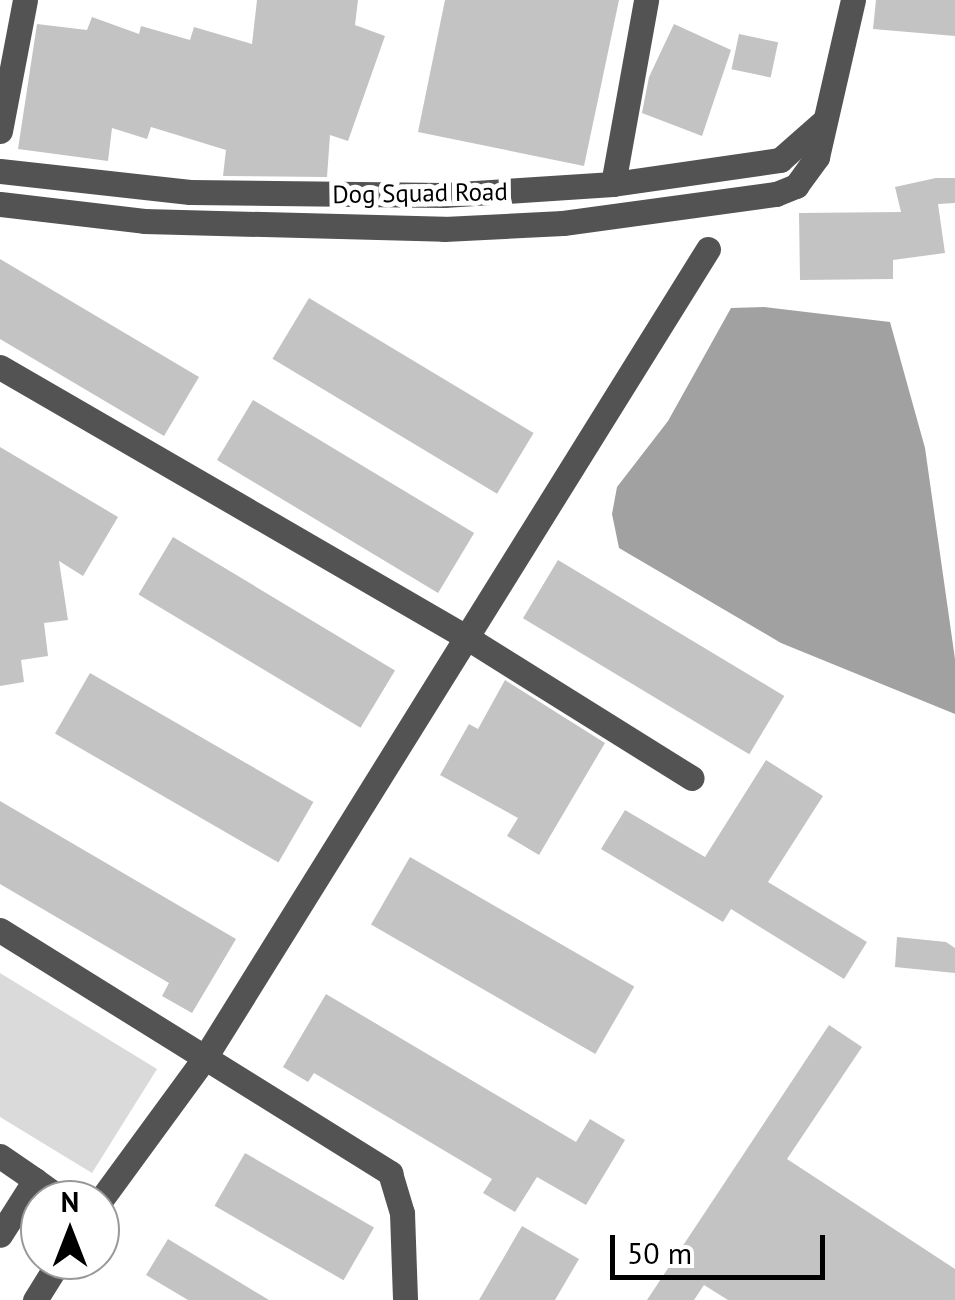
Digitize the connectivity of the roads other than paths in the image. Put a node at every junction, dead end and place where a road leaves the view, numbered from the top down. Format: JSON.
{"nodes":[{"id":1,"x":25,"y":0,"type":"edge"},
{"id":2,"x":646,"y":0,"type":"edge"},
{"id":3,"x":853,"y":0,"type":"edge"},
{"id":4,"x":824,"y":121,"type":"junction"},
{"id":5,"x":0,"y":132,"type":"edge"},
{"id":6,"x":0,"y":171,"type":"edge"},
{"id":7,"x":613,"y":184,"type":"junction"},
{"id":8,"x":0,"y":204,"type":"edge"},
{"id":9,"x":708,"y":249,"type":"dead end"},
{"id":10,"x":0,"y":367,"type":"edge"},
{"id":11,"x":466,"y":637,"type":"junction"},
{"id":12,"x":692,"y":778,"type":"dead end"},
{"id":13,"x":0,"y":930,"type":"edge"},
{"id":14,"x":204,"y":1058,"type":"junction"},
{"id":15,"x":0,"y":1156,"type":"edge"},
{"id":16,"x":36,"y":1180,"type":"edge"},
{"id":17,"x":115,"y":1180,"type":"edge"},
{"id":18,"x":20,"y":1204,"type":"edge"},
{"id":19,"x":0,"y":1235,"type":"edge"},
{"id":20,"x":404,"y":1300,"type":"edge"}],
"edges":[{"from":1,"to":5,"type":"street"},
{"from":2,"to":7,"type":"street"},
{"from":3,"to":4,"type":"street"},
{"from":4,"to":7,"type":"street","name":"Dog Squad Road"},
{"from":4,"to":8,"type":"street"},
{"from":6,"to":7,"type":"street","name":"Dog Squad Road"},
{"from":9,"to":11,"type":"street"},
{"from":10,"to":11,"type":"street"},
{"from":11,"to":12,"type":"street"},
{"from":11,"to":14,"type":"street"},
{"from":13,"to":14,"type":"street"},
{"from":14,"to":17,"type":"street"},
{"from":14,"to":20,"type":"street"},
{"from":15,"to":16,"type":"street"},
{"from":18,"to":19,"type":"street"}]}
